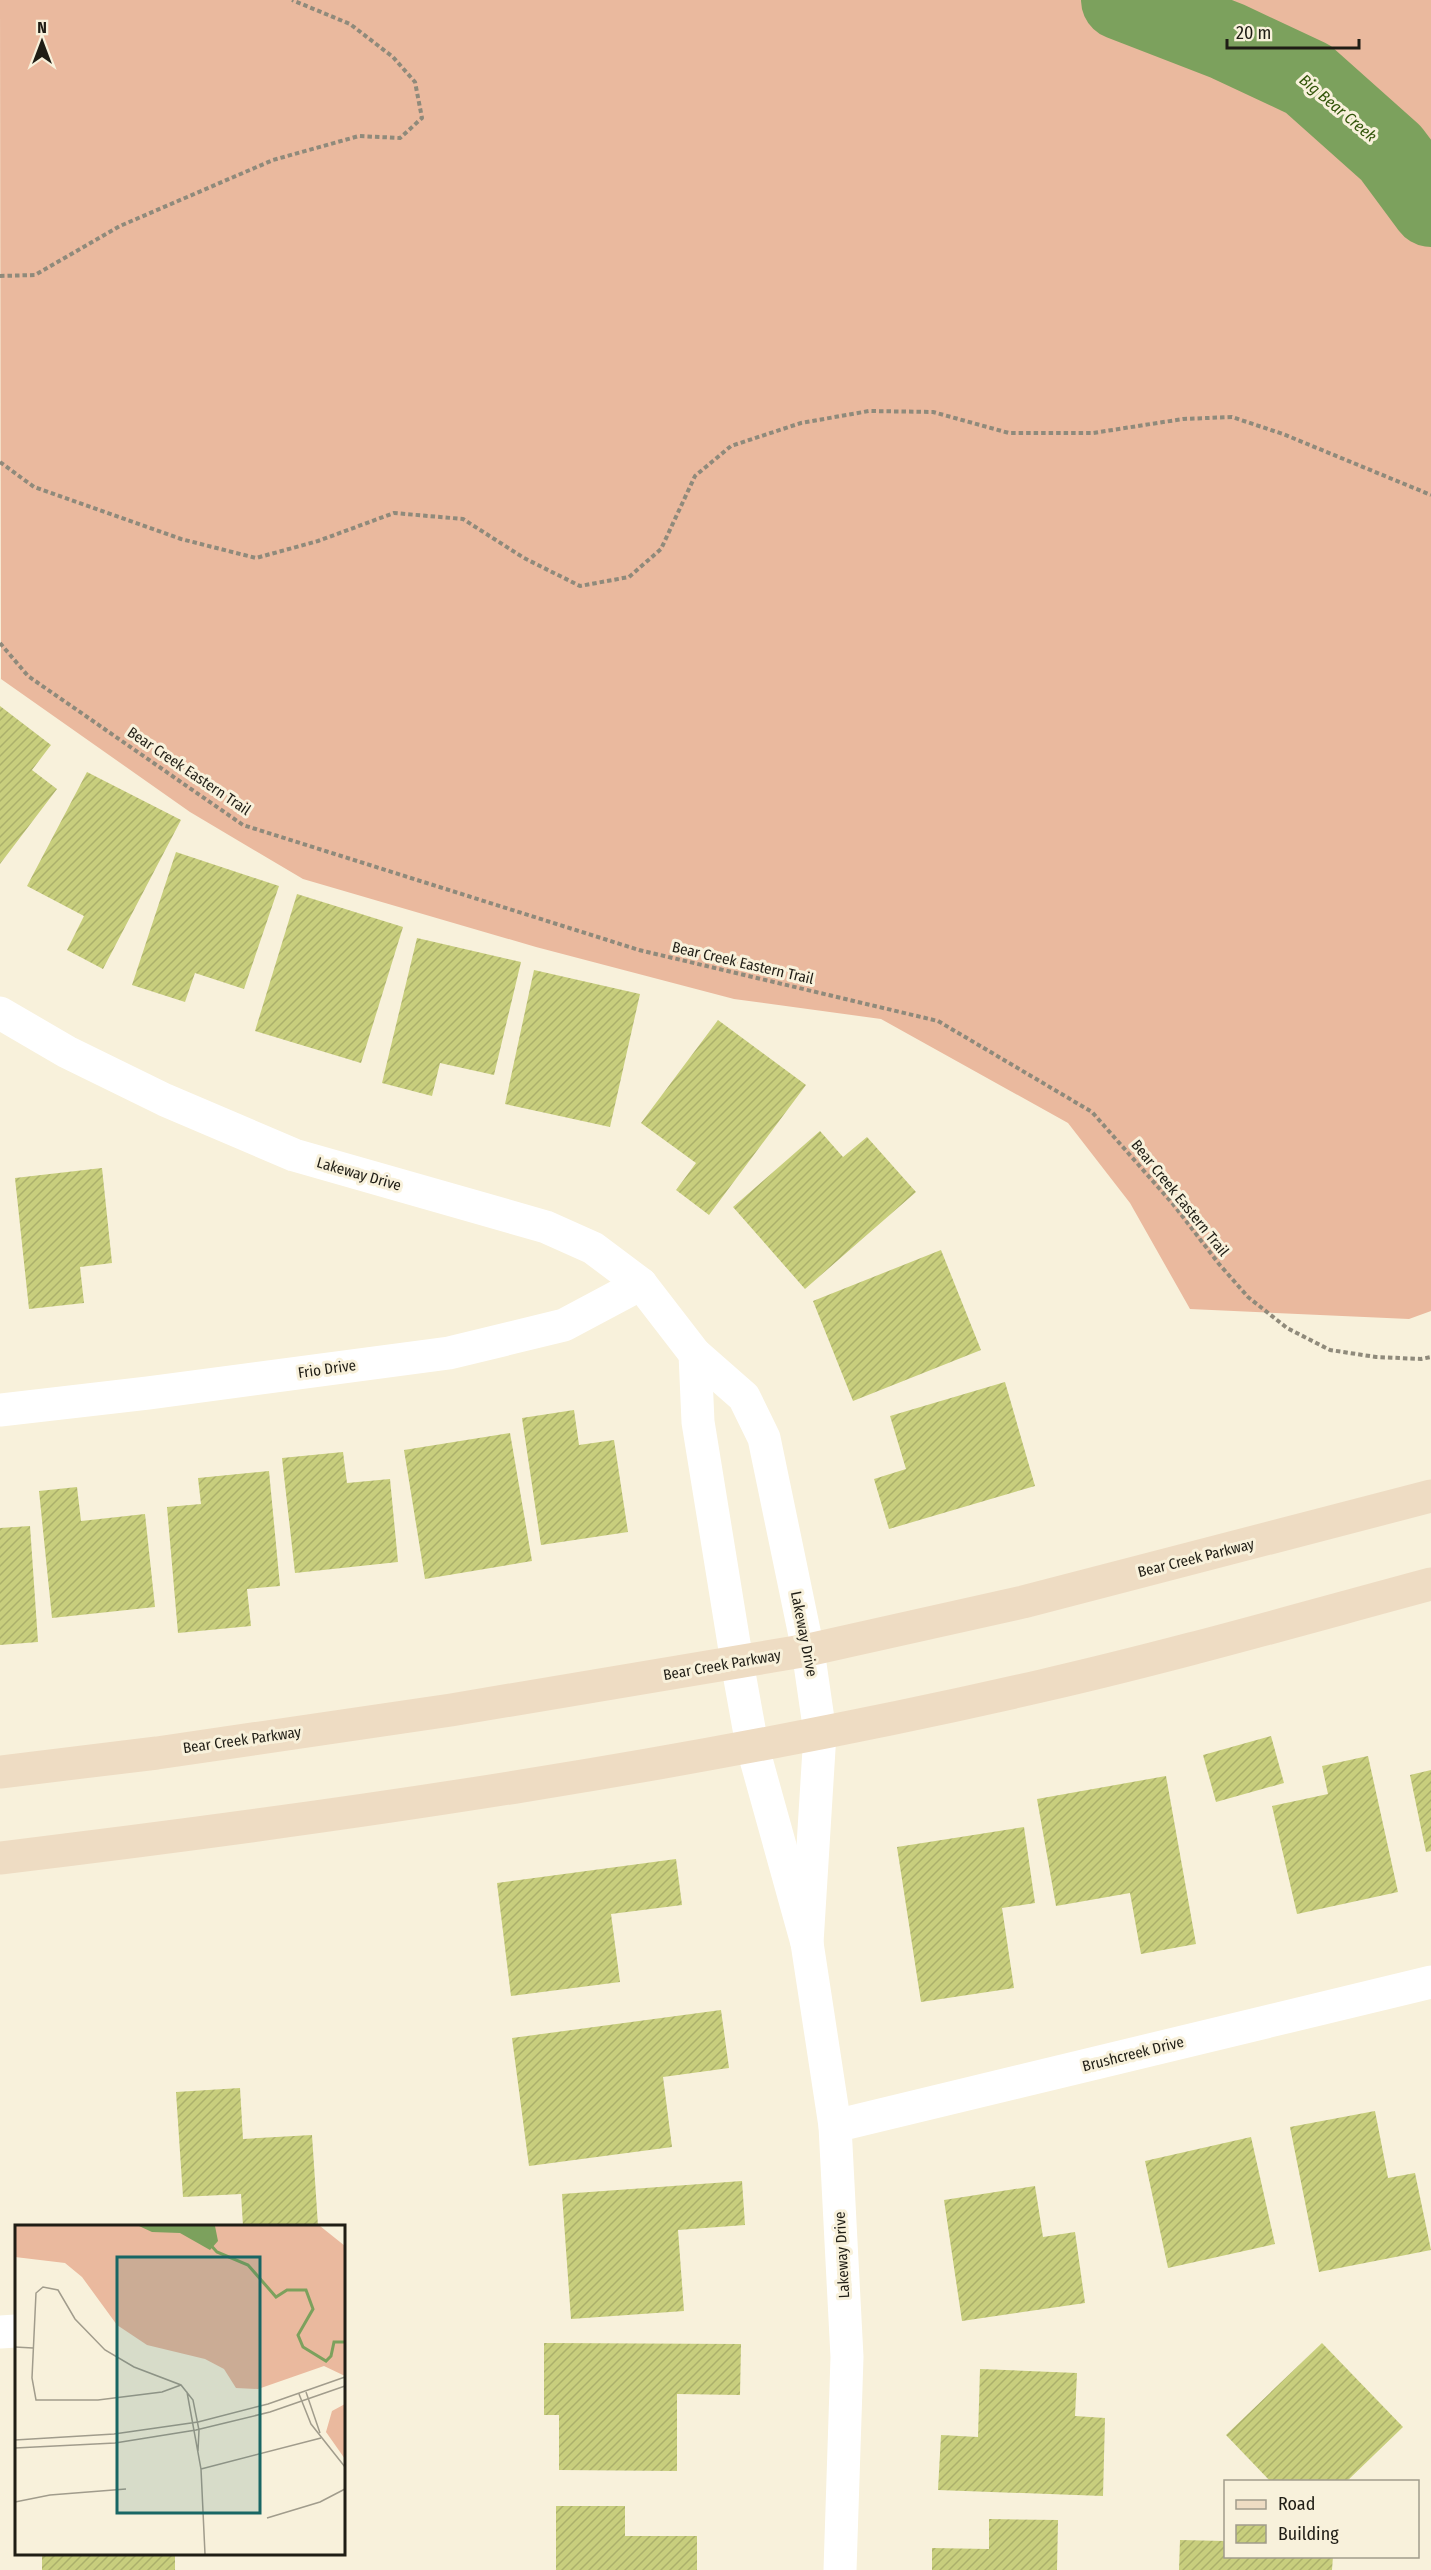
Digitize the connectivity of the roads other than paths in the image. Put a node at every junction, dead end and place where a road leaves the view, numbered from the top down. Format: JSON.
{"nodes":[{"id":1,"x":0,"y":1014,"type":"edge"},
{"id":2,"x":641,"y":1284,"type":"junction"},
{"id":3,"x":695,"y":1354,"type":"junction"},
{"id":4,"x":0,"y":1410,"type":"edge"},
{"id":5,"x":1431,"y":1496,"type":"edge"},
{"id":6,"x":1431,"y":1584,"type":"edge"},
{"id":7,"x":808,"y":1650,"type":"junction"},
{"id":8,"x":737,"y":1662,"type":"junction"},
{"id":9,"x":820,"y":1733,"type":"junction"},
{"id":10,"x":752,"y":1745,"type":"junction"},
{"id":11,"x":0,"y":1772,"type":"edge"},
{"id":12,"x":0,"y":1858,"type":"edge"},
{"id":13,"x":807,"y":1943,"type":"junction"},
{"id":14,"x":1431,"y":1982,"type":"edge"},
{"id":15,"x":835,"y":2126,"type":"junction"},
{"id":16,"x":15,"y":2331,"type":"edge"},
{"id":17,"x":0,"y":2332,"type":"edge"},
{"id":18,"x":840,"y":2570,"type":"edge"}],
"edges":[{"from":1,"to":2,"type":"street","name":"Lakeway Drive"},
{"from":2,"to":3,"type":"street","name":"Lakeway Drive"},
{"from":2,"to":4,"type":"street","name":"Frio Drive"},
{"from":3,"to":7,"type":"street","name":"Lakeway Drive"},
{"from":3,"to":8,"type":"street","name":"Lakeway Drive"},
{"from":5,"to":7,"type":"main road","name":"Bear Creek Parkway"},
{"from":6,"to":9,"type":"main road"},
{"from":7,"to":8,"type":"main road","name":"Bear Creek Parkway"},
{"from":7,"to":9,"type":"street","name":"Lakeway Drive"},
{"from":8,"to":10,"type":"street","name":"Lakeway Drive"},
{"from":8,"to":11,"type":"main road","name":"Bear Creek Parkway"},
{"from":9,"to":10,"type":"main road"},
{"from":9,"to":13,"type":"street","name":"Lakeway Drive"},
{"from":10,"to":12,"type":"main road"},
{"from":10,"to":13,"type":"street","name":"Lakeway Drive"},
{"from":13,"to":15,"type":"street","name":"Lakeway Drive"},
{"from":14,"to":15,"type":"street","name":"Brushcreek Drive"},
{"from":15,"to":18,"type":"street","name":"Lakeway Drive"},
{"from":16,"to":17,"type":"street"}]}
